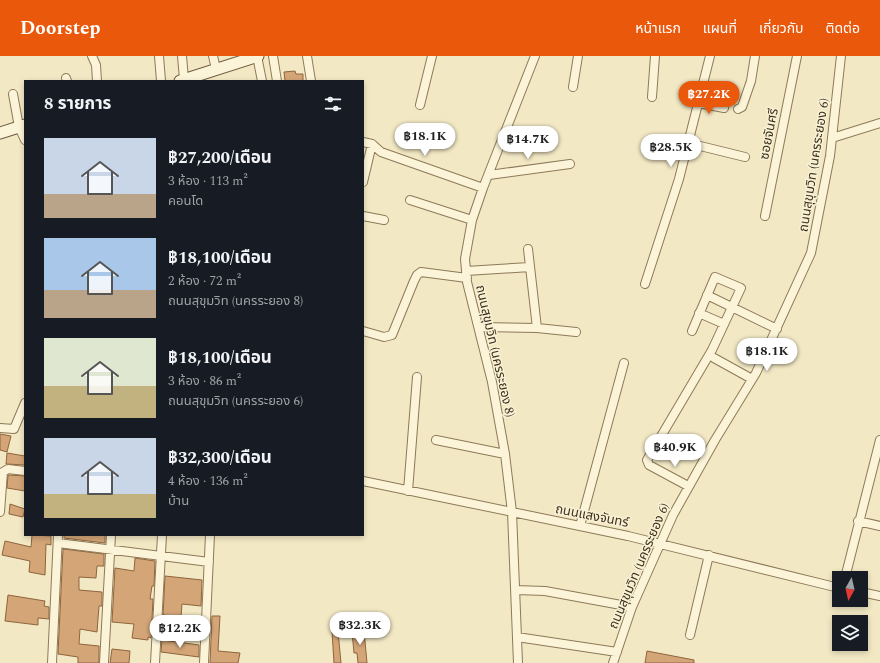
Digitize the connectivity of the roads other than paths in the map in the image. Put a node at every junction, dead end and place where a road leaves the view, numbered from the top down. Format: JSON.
{"nodes":[{"id":1,"x":92,"y":56,"type":"edge"},
{"id":2,"x":159,"y":56,"type":"edge"},
{"id":3,"x":182,"y":56,"type":"edge"},
{"id":4,"x":213,"y":56,"type":"edge"},
{"id":5,"x":257,"y":56,"type":"edge"},
{"id":6,"x":273,"y":56,"type":"edge"},
{"id":7,"x":307,"y":56,"type":"edge"},
{"id":8,"x":432,"y":56,"type":"edge"},
{"id":9,"x":535,"y":56,"type":"edge"},
{"id":10,"x":578,"y":56,"type":"edge"},
{"id":11,"x":655,"y":56,"type":"edge"},
{"id":12,"x":710,"y":56,"type":"edge"},
{"id":13,"x":755,"y":56,"type":"edge"},
{"id":14,"x":797,"y":56,"type":"edge"},
{"id":15,"x":841,"y":56,"type":"edge"},
{"id":16,"x":216,"y":69,"type":"junction"},
{"id":17,"x":98,"y":80,"type":"edge"},
{"id":18,"x":161,"y":80,"type":"edge"},
{"id":19,"x":182,"y":80,"type":"edge"},
{"id":20,"x":262,"y":80,"type":"edge"},
{"id":21,"x":277,"y":80,"type":"edge"},
{"id":22,"x":311,"y":80,"type":"edge"},
{"id":23,"x":573,"y":87,"type":"dead end"},
{"id":24,"x":13,"y":94,"type":"dead end"},
{"id":25,"x":652,"y":97,"type":"dead end"},
{"id":26,"x":698,"y":103,"type":"junction"},
{"id":27,"x":420,"y":105,"type":"dead end"},
{"id":28,"x":724,"y":108,"type":"dead end"},
{"id":29,"x":738,"y":109,"type":"dead end"},
{"id":30,"x":880,"y":124,"type":"edge"},
{"id":31,"x":22,"y":126,"type":"edge"},
{"id":32,"x":0,"y":130,"type":"edge"},
{"id":33,"x":832,"y":138,"type":"junction"},
{"id":34,"x":364,"y":142,"type":"edge"},
{"id":35,"x":688,"y":143,"type":"junction"},
{"id":36,"x":372,"y":144,"type":"junction"},
{"id":37,"x":745,"y":156,"type":"dead end"},
{"id":38,"x":570,"y":164,"type":"dead end"},
{"id":39,"x":489,"y":175,"type":"junction"},
{"id":40,"x":364,"y":178,"type":"edge"},
{"id":41,"x":483,"y":188,"type":"junction"},
{"id":42,"x":410,"y":200,"type":"dead end"},
{"id":43,"x":364,"y":216,"type":"edge"},
{"id":44,"x":765,"y":216,"type":"dead end"},
{"id":45,"x":384,"y":220,"type":"dead end"},
{"id":46,"x":472,"y":220,"type":"junction"},
{"id":47,"x":528,"y":249,"type":"dead end"},
{"id":48,"x":530,"y":267,"type":"junction"},
{"id":49,"x":466,"y":275,"type":"junction"},
{"id":50,"x":645,"y":284,"type":"dead end"},
{"id":51,"x":707,"y":295,"type":"junction"},
{"id":52,"x":732,"y":307,"type":"junction"},
{"id":53,"x":699,"y":313,"type":"junction"},
{"id":54,"x":724,"y":324,"type":"junction"},
{"id":55,"x":479,"y":327,"type":"junction"},
{"id":56,"x":537,"y":328,"type":"junction"},
{"id":57,"x":776,"y":329,"type":"junction"},
{"id":58,"x":364,"y":331,"type":"edge"},
{"id":59,"x":692,"y":331,"type":"dead end"},
{"id":60,"x":576,"y":332,"type":"dead end"},
{"id":61,"x":714,"y":358,"type":"dead end"},
{"id":62,"x":624,"y":363,"type":"dead end"},
{"id":63,"x":417,"y":377,"type":"dead end"},
{"id":64,"x":752,"y":379,"type":"junction"},
{"id":65,"x":24,"y":405,"type":"edge"},
{"id":66,"x":0,"y":428,"type":"edge"},
{"id":67,"x":436,"y":440,"type":"dead end"},
{"id":68,"x":880,"y":440,"type":"edge"},
{"id":69,"x":505,"y":454,"type":"junction"},
{"id":70,"x":24,"y":471,"type":"edge"},
{"id":71,"x":364,"y":481,"type":"edge"},
{"id":72,"x":688,"y":486,"type":"junction"},
{"id":73,"x":408,"y":491,"type":"junction"},
{"id":74,"x":0,"y":512,"type":"edge"},
{"id":75,"x":512,"y":512,"type":"junction"},
{"id":76,"x":858,"y":521,"type":"junction"},
{"id":77,"x":580,"y":526,"type":"junction"},
{"id":78,"x":880,"y":526,"type":"edge"},
{"id":79,"x":111,"y":536,"type":"edge"},
{"id":80,"x":162,"y":536,"type":"edge"},
{"id":81,"x":210,"y":536,"type":"edge"},
{"id":82,"x":58,"y":539,"type":"edge"},
{"id":83,"x":659,"y":543,"type":"junction"},
{"id":84,"x":110,"y":548,"type":"junction"},
{"id":85,"x":161,"y":555,"type":"junction"},
{"id":86,"x":709,"y":555,"type":"junction"},
{"id":87,"x":209,"y":562,"type":"junction"},
{"id":88,"x":847,"y":571,"type":"edge"},
{"id":89,"x":832,"y":586,"type":"edge"},
{"id":90,"x":516,"y":590,"type":"junction"},
{"id":91,"x":868,"y":593,"type":"edge"},
{"id":92,"x":880,"y":596,"type":"edge"},
{"id":93,"x":632,"y":607,"type":"junction"},
{"id":94,"x":690,"y":635,"type":"dead end"},
{"id":95,"x":517,"y":637,"type":"junction"},
{"id":96,"x":617,"y":652,"type":"junction"},
{"id":97,"x":52,"y":663,"type":"edge"},
{"id":98,"x":104,"y":663,"type":"edge"},
{"id":99,"x":155,"y":663,"type":"edge"},
{"id":100,"x":204,"y":663,"type":"edge"},
{"id":101,"x":518,"y":663,"type":"edge"},
{"id":102,"x":613,"y":663,"type":"edge"}],
"edges":[{"from":1,"to":17,"type":"street"},
{"from":2,"to":18,"type":"street"},
{"from":3,"to":19,"type":"street"},
{"from":4,"to":16,"type":"street"},
{"from":5,"to":16,"type":"street"},
{"from":5,"to":20,"type":"street"},
{"from":6,"to":21,"type":"street"},
{"from":7,"to":22,"type":"street"},
{"from":8,"to":27,"type":"street"},
{"from":9,"to":39,"type":"street","name":"ถนนสุขุมวิท (นครระยอง 8)"},
{"from":10,"to":23,"type":"street"},
{"from":11,"to":25,"type":"street"},
{"from":12,"to":26,"type":"street"},
{"from":13,"to":29,"type":"street"},
{"from":14,"to":44,"type":"street","name":"ซอยจันศรี"},
{"from":15,"to":33,"type":"street","name":"ถนนสุขุมวิท (นครระยอง 6)"},
{"from":16,"to":19,"type":"street"},
{"from":24,"to":31,"type":"street"},
{"from":26,"to":28,"type":"street"},
{"from":26,"to":35,"type":"street"},
{"from":30,"to":33,"type":"street"},
{"from":31,"to":32,"type":"street"},
{"from":33,"to":57,"type":"street","name":"ถนนสุขุมวิท (นครระยอง 6)"},
{"from":34,"to":36,"type":"street"},
{"from":35,"to":37,"type":"street"},
{"from":35,"to":50,"type":"street"},
{"from":36,"to":40,"type":"street"},
{"from":36,"to":41,"type":"street"},
{"from":38,"to":39,"type":"street"},
{"from":39,"to":41,"type":"street","name":"ถนนสุขุมวิท (นครระยอง 8)"},
{"from":41,"to":46,"type":"street","name":"ถนนสุขุมวิท (นครระยอง 8)"},
{"from":42,"to":46,"type":"street"},
{"from":43,"to":45,"type":"street"},
{"from":46,"to":49,"type":"street","name":"ถนนสุขุมวิท (นครระยอง 8)"},
{"from":47,"to":48,"type":"street"},
{"from":48,"to":49,"type":"street"},
{"from":48,"to":56,"type":"street"},
{"from":49,"to":55,"type":"street","name":"ถนนสุขุมวิท (นครระยอง 8)"},
{"from":49,"to":58,"type":"street"},
{"from":51,"to":52,"type":"street"},
{"from":51,"to":52,"type":"street"},
{"from":51,"to":53,"type":"street"},
{"from":52,"to":54,"type":"street"},
{"from":52,"to":57,"type":"street"},
{"from":53,"to":54,"type":"street"},
{"from":53,"to":59,"type":"street"},
{"from":54,"to":72,"type":"street"},
{"from":55,"to":56,"type":"street"},
{"from":55,"to":69,"type":"street","name":"ถนนสุขุมวิท (นครระยอง 8)"},
{"from":56,"to":60,"type":"street"},
{"from":57,"to":64,"type":"street","name":"ถนนสุขุมวิท (นครระยอง 6)"},
{"from":61,"to":64,"type":"street"},
{"from":62,"to":77,"type":"street"},
{"from":63,"to":73,"type":"street"},
{"from":64,"to":72,"type":"street","name":"ถนนสุขุมวิท (นครระยอง 6)"},
{"from":65,"to":66,"type":"street"},
{"from":67,"to":69,"type":"street"},
{"from":68,"to":76,"type":"street"},
{"from":69,"to":75,"type":"street","name":"ถนนสุขุมวิท (นครระยอง 8)"},
{"from":70,"to":74,"type":"street"},
{"from":71,"to":73,"type":"street","name":"ถนนแสงจันทร์"},
{"from":72,"to":83,"type":"street","name":"ถนนสุขุมวิท (นครระยอง 6)"},
{"from":73,"to":75,"type":"street","name":"ถนนแสงจันทร์"},
{"from":75,"to":77,"type":"street","name":"ถนนแสงจันทร์"},
{"from":75,"to":90,"type":"street","name":"ถนนสุขุมวิท (นครระยอง 8)"},
{"from":76,"to":78,"type":"street"},
{"from":76,"to":88,"type":"street"},
{"from":77,"to":83,"type":"street","name":"ถนนแสงจันทร์"},
{"from":79,"to":84,"type":"street"},
{"from":80,"to":85,"type":"street"},
{"from":81,"to":87,"type":"street"},
{"from":82,"to":84,"type":"street"},
{"from":82,"to":97,"type":"street"},
{"from":83,"to":86,"type":"street","name":"ถนนแสงจันทร์"},
{"from":83,"to":93,"type":"street","name":"ถนนสุขุมวิท (นครระยอง 6)"},
{"from":84,"to":85,"type":"street"},
{"from":84,"to":98,"type":"street"},
{"from":85,"to":87,"type":"street"},
{"from":85,"to":99,"type":"street"},
{"from":86,"to":89,"type":"street","name":"ถนนแสงจันทร์"},
{"from":86,"to":94,"type":"street"},
{"from":87,"to":100,"type":"street"},
{"from":90,"to":93,"type":"street"},
{"from":90,"to":95,"type":"street","name":"ถนนสุขุมวิท (นครระยอง 8)"},
{"from":91,"to":92,"type":"street"},
{"from":93,"to":96,"type":"street","name":"ถนนสุขุมวิท (นครระยอง 6)"},
{"from":95,"to":96,"type":"street"},
{"from":95,"to":101,"type":"street","name":"ถนนสุขุมวิท (นครระยอง 8)"},
{"from":96,"to":102,"type":"street","name":"ถนนสุขุมวิท (นครระยอง 6)"}]}
